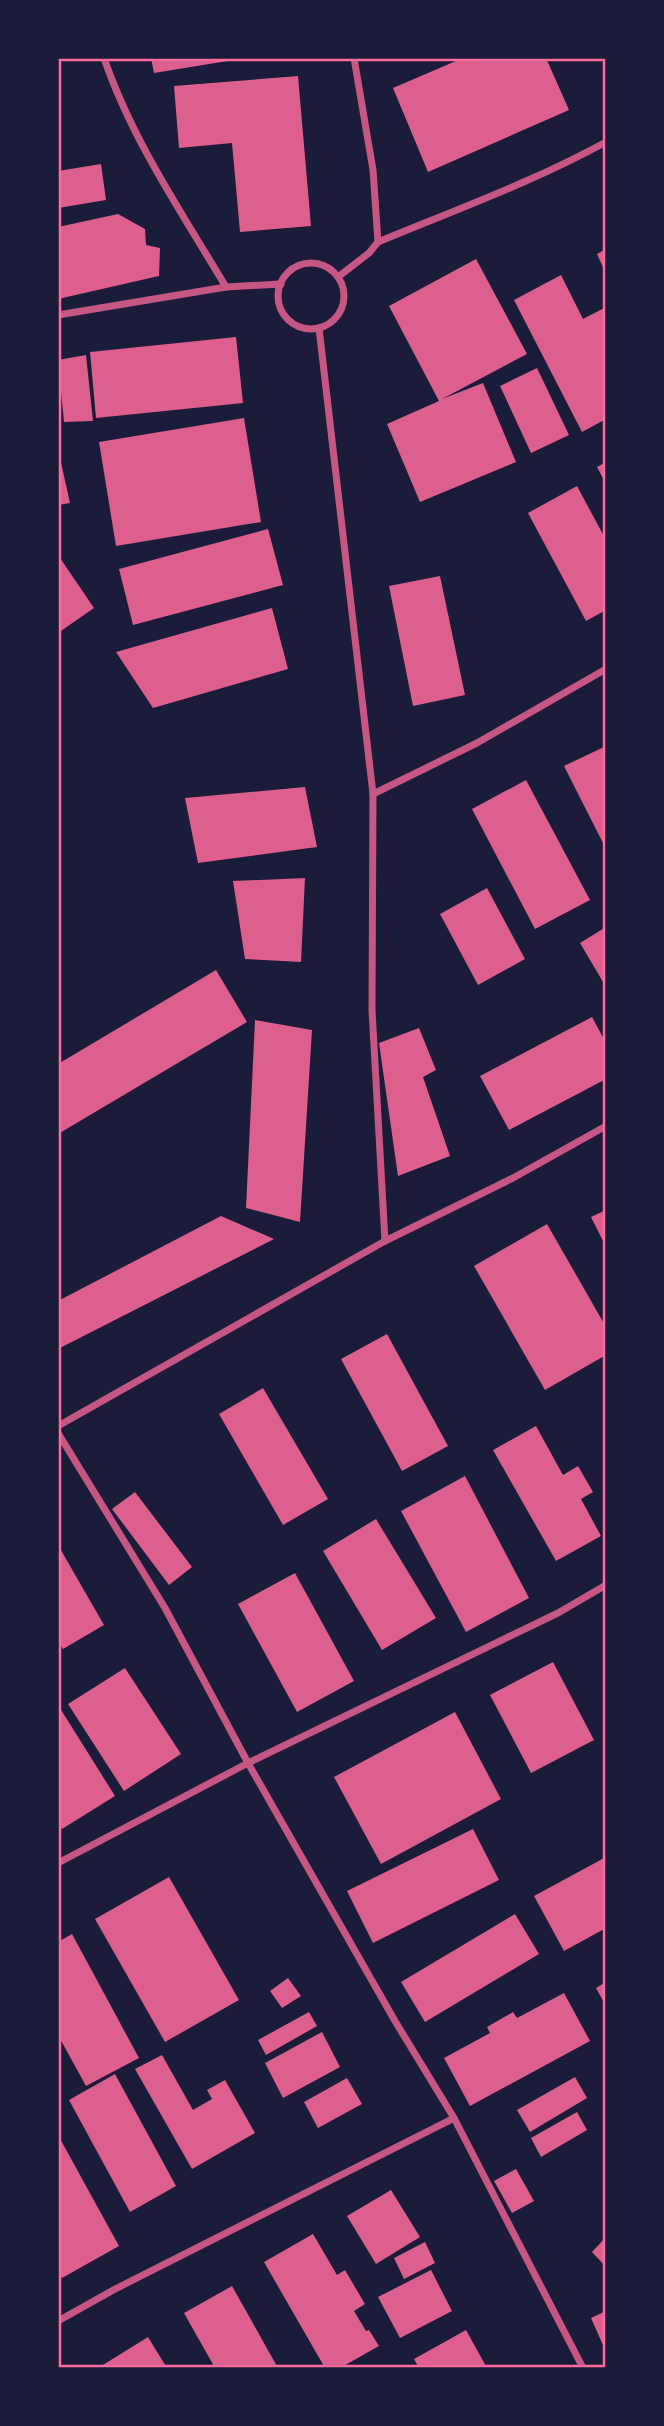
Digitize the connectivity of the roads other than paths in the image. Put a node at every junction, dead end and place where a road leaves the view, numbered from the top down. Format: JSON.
{"nodes":[{"id":1,"x":104,"y":58,"type":"edge"},
{"id":2,"x":354,"y":58,"type":"edge"},
{"id":3,"x":606,"y":142,"type":"edge"},
{"id":4,"x":378,"y":242,"type":"junction"},
{"id":5,"x":338,"y":277,"type":"junction"},
{"id":6,"x":281,"y":284,"type":"junction"},
{"id":7,"x":226,"y":287,"type":"junction"},
{"id":8,"x":58,"y":315,"type":"edge"},
{"id":9,"x":318,"y":327,"type":"junction"},
{"id":10,"x":606,"y":669,"type":"edge"},
{"id":11,"x":373,"y":794,"type":"junction"},
{"id":12,"x":606,"y":1126,"type":"edge"},
{"id":13,"x":385,"y":1241,"type":"junction"},
{"id":14,"x":58,"y":1426,"type":"edge"},
{"id":15,"x":58,"y":1433,"type":"edge"},
{"id":16,"x":605,"y":1588,"type":"edge"},
{"id":17,"x":248,"y":1763,"type":"junction"},
{"id":18,"x":58,"y":1863,"type":"edge"},
{"id":19,"x":454,"y":2118,"type":"junction"},
{"id":20,"x":58,"y":2322,"type":"edge"},
{"id":21,"x":583,"y":2368,"type":"edge"}],
"edges":[{"from":1,"to":7,"type":"street"},
{"from":2,"to":4,"type":"street"},
{"from":3,"to":4,"type":"street"},
{"from":4,"to":5,"type":"street"},
{"from":5,"to":6,"type":"street"},
{"from":5,"to":9,"type":"street"},
{"from":6,"to":7,"type":"street"},
{"from":6,"to":9,"type":"street"},
{"from":7,"to":8,"type":"street"},
{"from":9,"to":11,"type":"street"},
{"from":10,"to":11,"type":"street"},
{"from":11,"to":13,"type":"street"},
{"from":12,"to":13,"type":"street"},
{"from":13,"to":14,"type":"street"},
{"from":15,"to":17,"type":"street"},
{"from":16,"to":17,"type":"street"},
{"from":17,"to":18,"type":"street"},
{"from":17,"to":19,"type":"street"},
{"from":19,"to":20,"type":"street"},
{"from":19,"to":21,"type":"street"}]}
